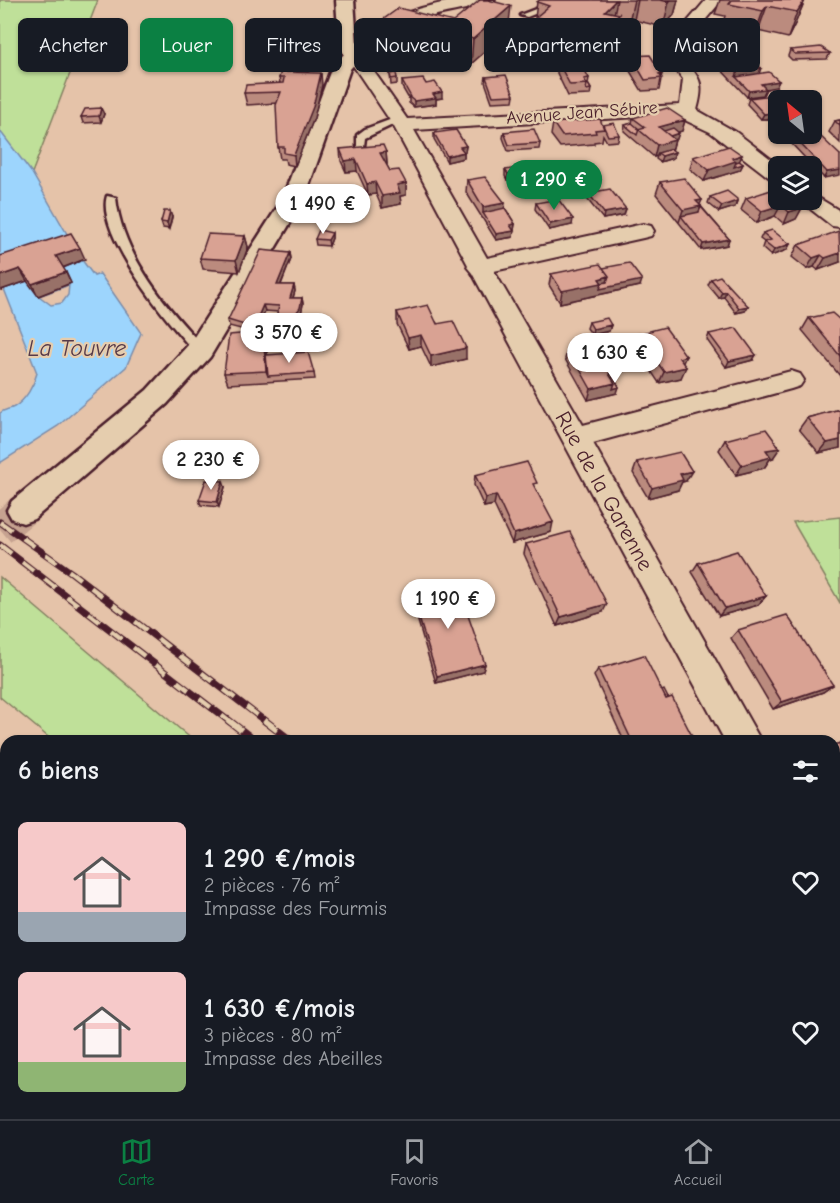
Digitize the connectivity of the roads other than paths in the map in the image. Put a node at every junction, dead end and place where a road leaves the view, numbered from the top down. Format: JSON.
{"nodes":[{"id":1,"x":345,"y":0,"type":"edge"},
{"id":2,"x":487,"y":0,"type":"edge"},
{"id":3,"x":566,"y":0,"type":"edge"},
{"id":4,"x":714,"y":0,"type":"edge"},
{"id":5,"x":524,"y":15,"type":"dead end"},
{"id":6,"x":351,"y":45,"type":"junction"},
{"id":7,"x":687,"y":112,"type":"junction"},
{"id":8,"x":400,"y":122,"type":"junction"},
{"id":9,"x":360,"y":152,"type":"edge"},
{"id":10,"x":768,"y":167,"type":"edge"},
{"id":11,"x":111,"y":198,"type":"dead end"},
{"id":12,"x":822,"y":208,"type":"edge"},
{"id":13,"x":840,"y":221,"type":"edge"},
{"id":14,"x":644,"y":231,"type":"dead end"},
{"id":15,"x":478,"y":267,"type":"junction"},
{"id":16,"x":200,"y":350,"type":"junction"},
{"id":17,"x":791,"y":381,"type":"dead end"},
{"id":18,"x":574,"y":438,"type":"junction"},
{"id":19,"x":23,"y":510,"type":"tunnel mouth"},
{"id":20,"x":741,"y":735,"type":"edge"}],
"edges":[{"from":1,"to":6,"type":"street"},
{"from":2,"to":6,"type":"street"},
{"from":3,"to":5,"type":"lane"},
{"from":4,"to":7,"type":"street"},
{"from":6,"to":8,"type":"street","name":"Rue de la Garenne"},
{"from":6,"to":16,"type":"street"},
{"from":7,"to":8,"type":"street","name":"Avenue Jean Sébire"},
{"from":7,"to":10,"type":"street","name":"Avenue Jean Sébire"},
{"from":8,"to":9,"type":"lane"},
{"from":8,"to":15,"type":"street","name":"Rue de la Garenne"},
{"from":11,"to":16,"type":"lane"},
{"from":12,"to":13,"type":"street"},
{"from":14,"to":15,"type":"street"},
{"from":15,"to":18,"type":"street","name":"Rue de la Garenne"},
{"from":16,"to":19,"type":"street"},
{"from":17,"to":18,"type":"street"},
{"from":18,"to":20,"type":"street","name":"Rue de la Garenne"}]}
